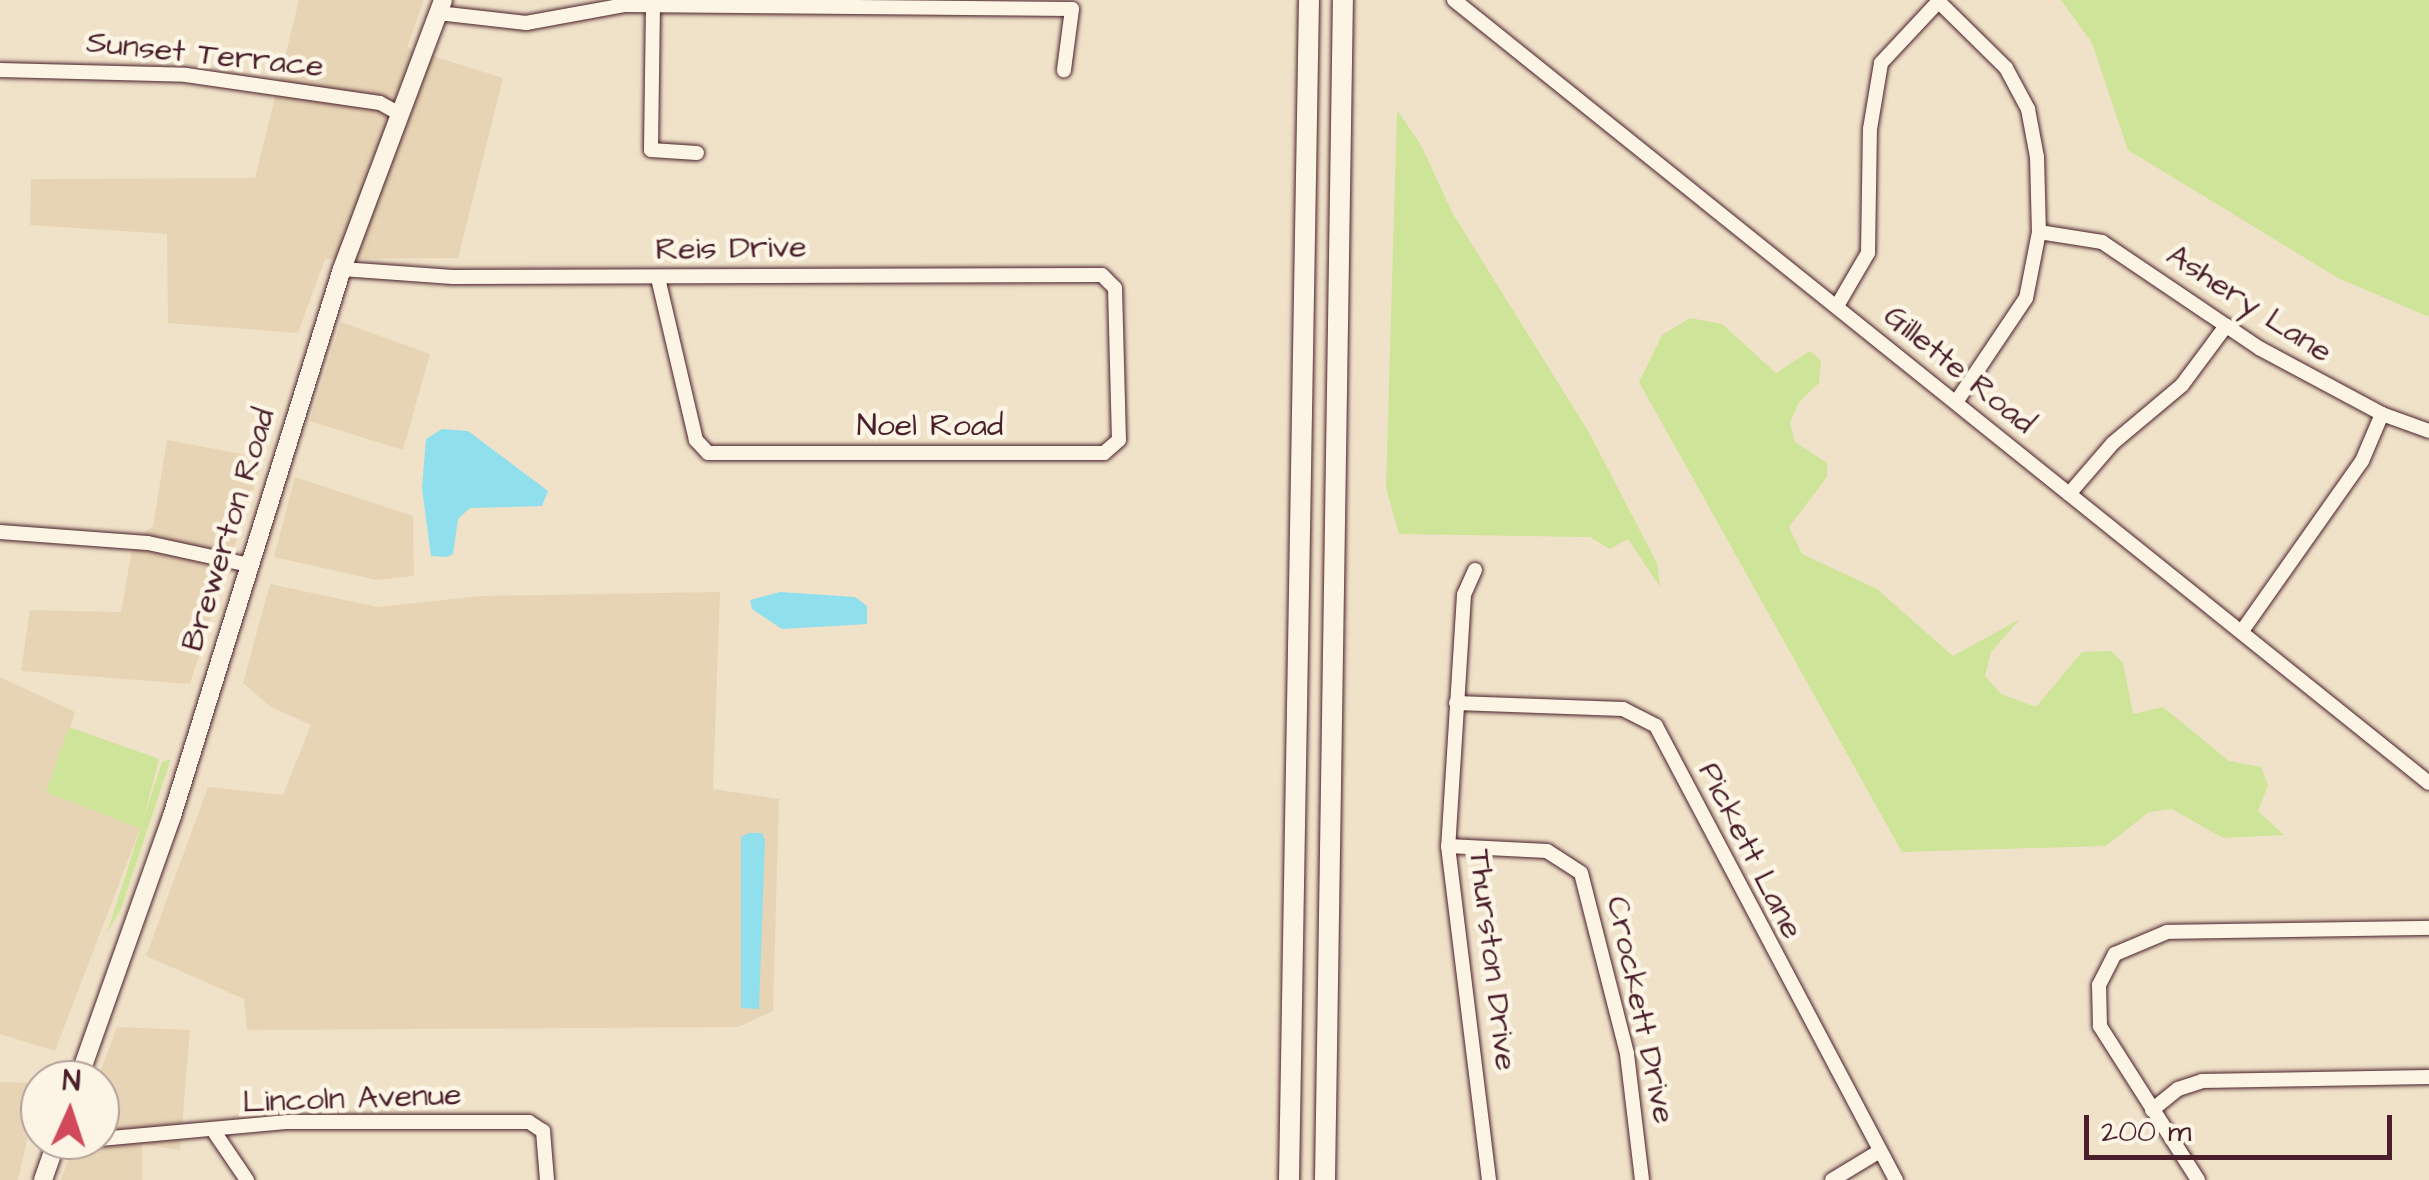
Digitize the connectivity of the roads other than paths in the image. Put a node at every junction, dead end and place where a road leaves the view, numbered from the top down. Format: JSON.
{"nodes":[{"id":1,"x":1309,"y":0,"type":"edge"},
{"id":2,"x":1343,"y":0,"type":"edge"},
{"id":3,"x":1454,"y":0,"type":"edge"},
{"id":4,"x":1938,"y":1,"type":"edge"},
{"id":5,"x":652,"y":5,"type":"junction"},
{"id":6,"x":441,"y":7,"type":"edge"},
{"id":7,"x":0,"y":70,"type":"edge"},
{"id":8,"x":1064,"y":70,"type":"dead end"},
{"id":9,"x":400,"y":114,"type":"junction"},
{"id":10,"x":697,"y":152,"type":"dead end"},
{"id":11,"x":2039,"y":232,"type":"junction"},
{"id":12,"x":342,"y":269,"type":"junction"},
{"id":13,"x":658,"y":278,"type":"junction"},
{"id":14,"x":1837,"y":306,"type":"junction"},
{"id":15,"x":2226,"y":326,"type":"junction"},
{"id":16,"x":1956,"y":402,"type":"junction"},
{"id":17,"x":2382,"y":414,"type":"junction"},
{"id":18,"x":1120,"y":425,"type":"joint"},
{"id":19,"x":2429,"y":430,"type":"edge"},
{"id":20,"x":2069,"y":494,"type":"junction"},
{"id":21,"x":0,"y":532,"type":"edge"},
{"id":22,"x":249,"y":565,"type":"junction"},
{"id":23,"x":1476,"y":570,"type":"dead end"},
{"id":24,"x":2242,"y":631,"type":"junction"},
{"id":25,"x":1456,"y":702,"type":"junction"},
{"id":26,"x":2429,"y":783,"type":"edge"},
{"id":27,"x":1448,"y":846,"type":"junction"},
{"id":28,"x":2429,"y":928,"type":"edge"},
{"id":29,"x":85,"y":1060,"type":"edge"},
{"id":30,"x":2429,"y":1077,"type":"edge"},
{"id":31,"x":2152,"y":1110,"type":"junction"},
{"id":32,"x":215,"y":1133,"type":"junction"},
{"id":33,"x":120,"y":1138,"type":"edge"},
{"id":34,"x":1880,"y":1151,"type":"junction"},
{"id":35,"x":247,"y":1180,"type":"edge"},
{"id":36,"x":547,"y":1180,"type":"edge"},
{"id":37,"x":1289,"y":1180,"type":"edge"},
{"id":38,"x":1325,"y":1180,"type":"edge"},
{"id":39,"x":1488,"y":1180,"type":"edge"},
{"id":40,"x":1642,"y":1180,"type":"edge"},
{"id":41,"x":1832,"y":1180,"type":"edge"},
{"id":42,"x":1896,"y":1180,"type":"edge"},
{"id":43,"x":2198,"y":1180,"type":"edge"}],
"edges":[{"from":1,"to":37,"type":"highway"},
{"from":2,"to":38,"type":"highway"},
{"from":3,"to":14,"type":"street","name":"Gillette Road"},
{"from":4,"to":11,"type":"street"},
{"from":4,"to":14,"type":"street"},
{"from":5,"to":6,"type":"street"},
{"from":5,"to":8,"type":"street"},
{"from":5,"to":10,"type":"street"},
{"from":6,"to":9,"type":"main road","name":"Brewerton Road"},
{"from":7,"to":9,"type":"street","name":"Sunset Terrace"},
{"from":9,"to":12,"type":"main road","name":"Brewerton Road"},
{"from":11,"to":15,"type":"street","name":"Ashery Lane"},
{"from":11,"to":16,"type":"street"},
{"from":12,"to":13,"type":"street","name":"Reis Drive"},
{"from":12,"to":22,"type":"main road","name":"Brewerton Road"},
{"from":13,"to":18,"type":"street","name":"Reis Drive"},
{"from":13,"to":18,"type":"street","name":"Noel Road"},
{"from":14,"to":16,"type":"street","name":"Gillette Road"},
{"from":15,"to":17,"type":"street","name":"Ashery Lane"},
{"from":15,"to":20,"type":"street"},
{"from":16,"to":20,"type":"street","name":"Gillette Road"},
{"from":17,"to":19,"type":"street","name":"Ashery Lane"},
{"from":17,"to":24,"type":"street"},
{"from":20,"to":24,"type":"street","name":"Gillette Road"},
{"from":21,"to":22,"type":"street"},
{"from":22,"to":29,"type":"main road","name":"Brewerton Road"},
{"from":23,"to":25,"type":"street","name":"Thurston Drive"},
{"from":24,"to":26,"type":"street","name":"Gillette Road"},
{"from":25,"to":27,"type":"street","name":"Thurston Drive"},
{"from":25,"to":34,"type":"street","name":"Pickett Lane"},
{"from":27,"to":39,"type":"street","name":"Thurston Drive"},
{"from":27,"to":40,"type":"street","name":"Crockett Drive"},
{"from":28,"to":31,"type":"street"},
{"from":30,"to":31,"type":"street"},
{"from":31,"to":43,"type":"street"},
{"from":32,"to":33,"type":"street","name":"Lincoln Avenue"},
{"from":32,"to":35,"type":"street"},
{"from":32,"to":36,"type":"street","name":"Lincoln Avenue"},
{"from":34,"to":41,"type":"street"},
{"from":34,"to":42,"type":"street","name":"Pickett Lane"}]}
